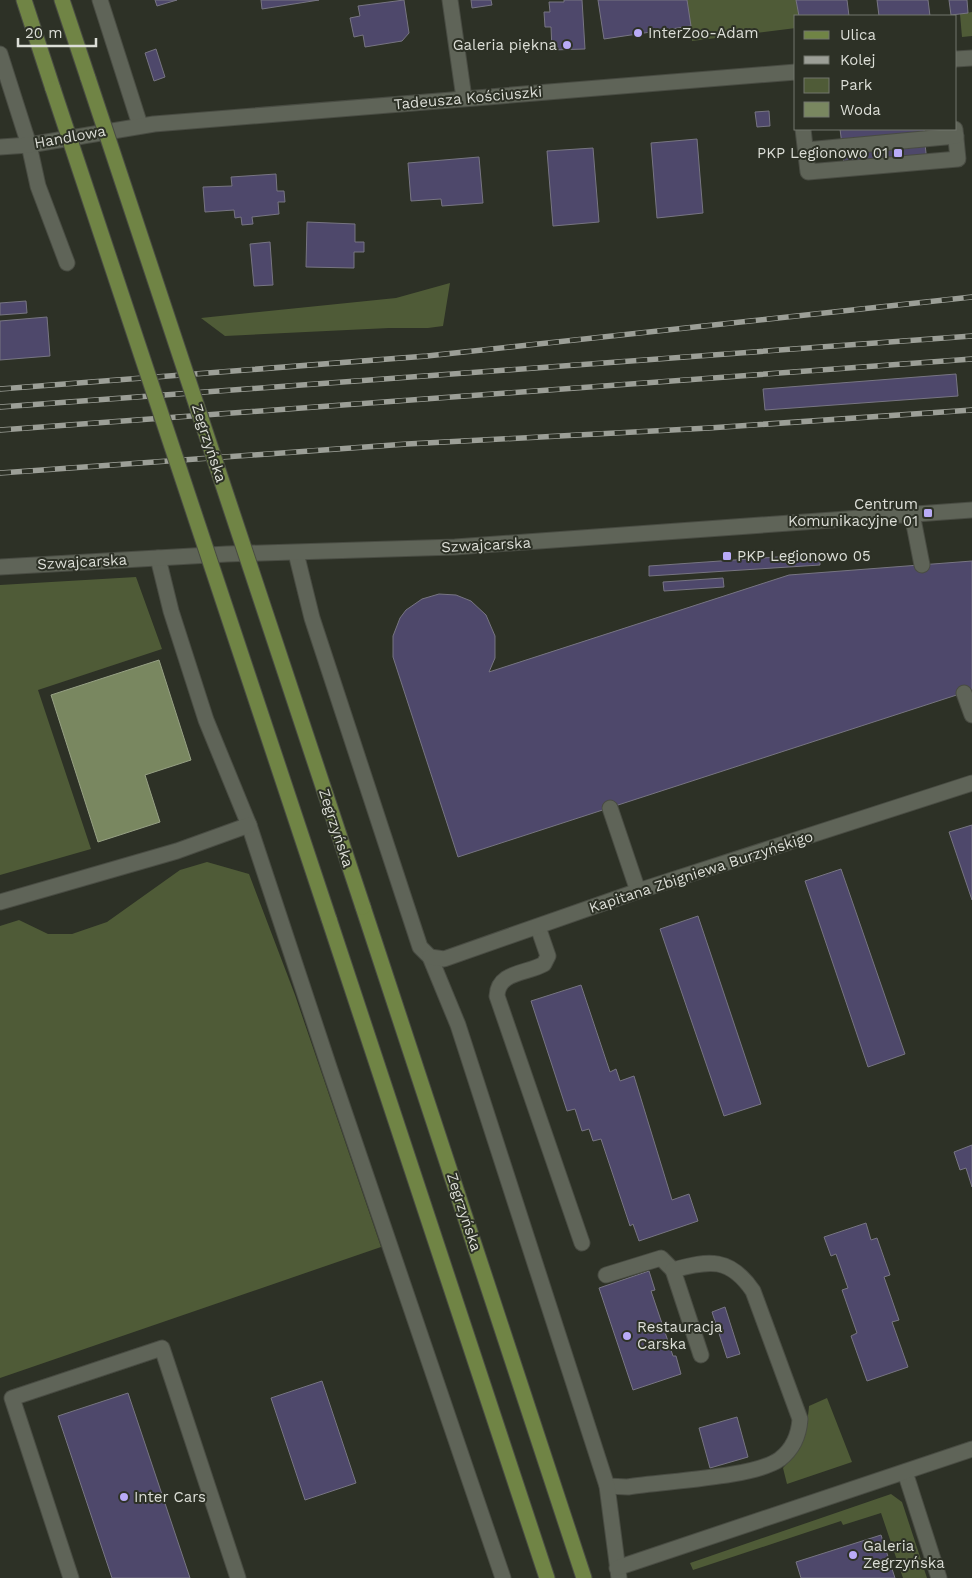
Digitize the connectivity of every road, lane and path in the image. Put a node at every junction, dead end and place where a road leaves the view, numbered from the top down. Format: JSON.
{"nodes":[{"id":1,"x":24,"y":0,"type":"edge"},
{"id":2,"x":62,"y":0,"type":"edge"},
{"id":3,"x":100,"y":0,"type":"edge"},
{"id":4,"x":450,"y":0,"type":"edge"},
{"id":5,"x":0,"y":54,"type":"edge"},
{"id":6,"x":972,"y":58,"type":"edge"},
{"id":7,"x":957,"y":59,"type":"edge"},
{"id":8,"x":794,"y":72,"type":"edge"},
{"id":9,"x":464,"y":98,"type":"junction"},
{"id":10,"x":140,"y":125,"type":"junction"},
{"id":11,"x":803,"y":130,"type":"edge"},
{"id":12,"x":955,"y":132,"type":"edge"},
{"id":13,"x":29,"y":144,"type":"junction"},
{"id":14,"x":0,"y":147,"type":"edge"},
{"id":15,"x":806,"y":150,"type":"junction"},
{"id":16,"x":67,"y":263,"type":"dead end"},
{"id":17,"x":972,"y":510,"type":"edge"},
{"id":18,"x":912,"y":514,"type":"junction"},
{"id":19,"x":296,"y":553,"type":"junction"},
{"id":20,"x":158,"y":558,"type":"junction"},
{"id":21,"x":922,"y":565,"type":"dead end"},
{"id":22,"x":0,"y":567,"type":"edge"},
{"id":23,"x":964,"y":693,"type":"dead end"},
{"id":24,"x":972,"y":715,"type":"edge"},
{"id":25,"x":972,"y":782,"type":"edge"},
{"id":26,"x":610,"y":808,"type":"dead end"},
{"id":27,"x":249,"y":825,"type":"junction"},
{"id":28,"x":638,"y":891,"type":"junction"},
{"id":29,"x":0,"y":902,"type":"edge"},
{"id":30,"x":538,"y":926,"type":"junction"},
{"id":31,"x":430,"y":957,"type":"junction"},
{"id":32,"x":582,"y":1243,"type":"dead end"},
{"id":33,"x":673,"y":1270,"type":"junction"},
{"id":34,"x":606,"y":1274,"type":"dead end"},
{"id":35,"x":701,"y":1355,"type":"dead end"},
{"id":36,"x":972,"y":1449,"type":"edge"},
{"id":37,"x":905,"y":1472,"type":"junction"},
{"id":38,"x":607,"y":1486,"type":"junction"},
{"id":39,"x":618,"y":1573,"type":"edge"},
{"id":40,"x":71,"y":1578,"type":"edge"},
{"id":41,"x":238,"y":1578,"type":"edge"},
{"id":42,"x":503,"y":1578,"type":"edge"},
{"id":43,"x":547,"y":1578,"type":"edge"},
{"id":44,"x":584,"y":1578,"type":"edge"},
{"id":45,"x":939,"y":1578,"type":"edge"}],
"edges":[{"from":1,"to":43,"type":"main road","bridge":true},
{"from":2,"to":44,"type":"main road","name":"Zegrzyńska","bridge":true},
{"from":3,"to":10,"type":"street"},
{"from":4,"to":9,"type":"street"},
{"from":5,"to":13,"type":"street"},
{"from":6,"to":7,"type":"street"},
{"from":8,"to":9,"type":"street","name":"Tadeusza Kościuszki"},
{"from":9,"to":10,"type":"street","name":"Tadeusza Kościuszki"},
{"from":10,"to":13,"type":"street","name":"Handlowa"},
{"from":11,"to":15,"type":"street"},
{"from":12,"to":15,"type":"street"},
{"from":12,"to":15,"type":"street"},
{"from":13,"to":14,"type":"street","name":"Handlowa"},
{"from":13,"to":16,"type":"street"},
{"from":17,"to":18,"type":"street","name":"Szwajcarska"},
{"from":18,"to":19,"type":"street","name":"Szwajcarska"},
{"from":18,"to":21,"type":"street"},
{"from":19,"to":20,"type":"street","name":"Szwajcarska"},
{"from":19,"to":31,"type":"street"},
{"from":20,"to":22,"type":"street","name":"Szwajcarska"},
{"from":20,"to":27,"type":"street"},
{"from":23,"to":24,"type":"street"},
{"from":25,"to":28,"type":"street","name":"Kapitana Zbigniewa Burzyńskigo"},
{"from":26,"to":28,"type":"street"},
{"from":27,"to":29,"type":"street"},
{"from":27,"to":42,"type":"street"},
{"from":28,"to":30,"type":"street","name":"Kapitana Zbigniewa Burzyńskigo"},
{"from":30,"to":31,"type":"street","name":"Kapitana Zbigniewa Burzyńskigo"},
{"from":30,"to":32,"type":"street"},
{"from":31,"to":38,"type":"street"},
{"from":33,"to":34,"type":"street"},
{"from":33,"to":35,"type":"street"},
{"from":33,"to":38,"type":"street"},
{"from":36,"to":37,"type":"street"},
{"from":37,"to":39,"type":"street"},
{"from":37,"to":45,"type":"street"},
{"from":38,"to":39,"type":"street"},
{"from":40,"to":41,"type":"street"}]}
